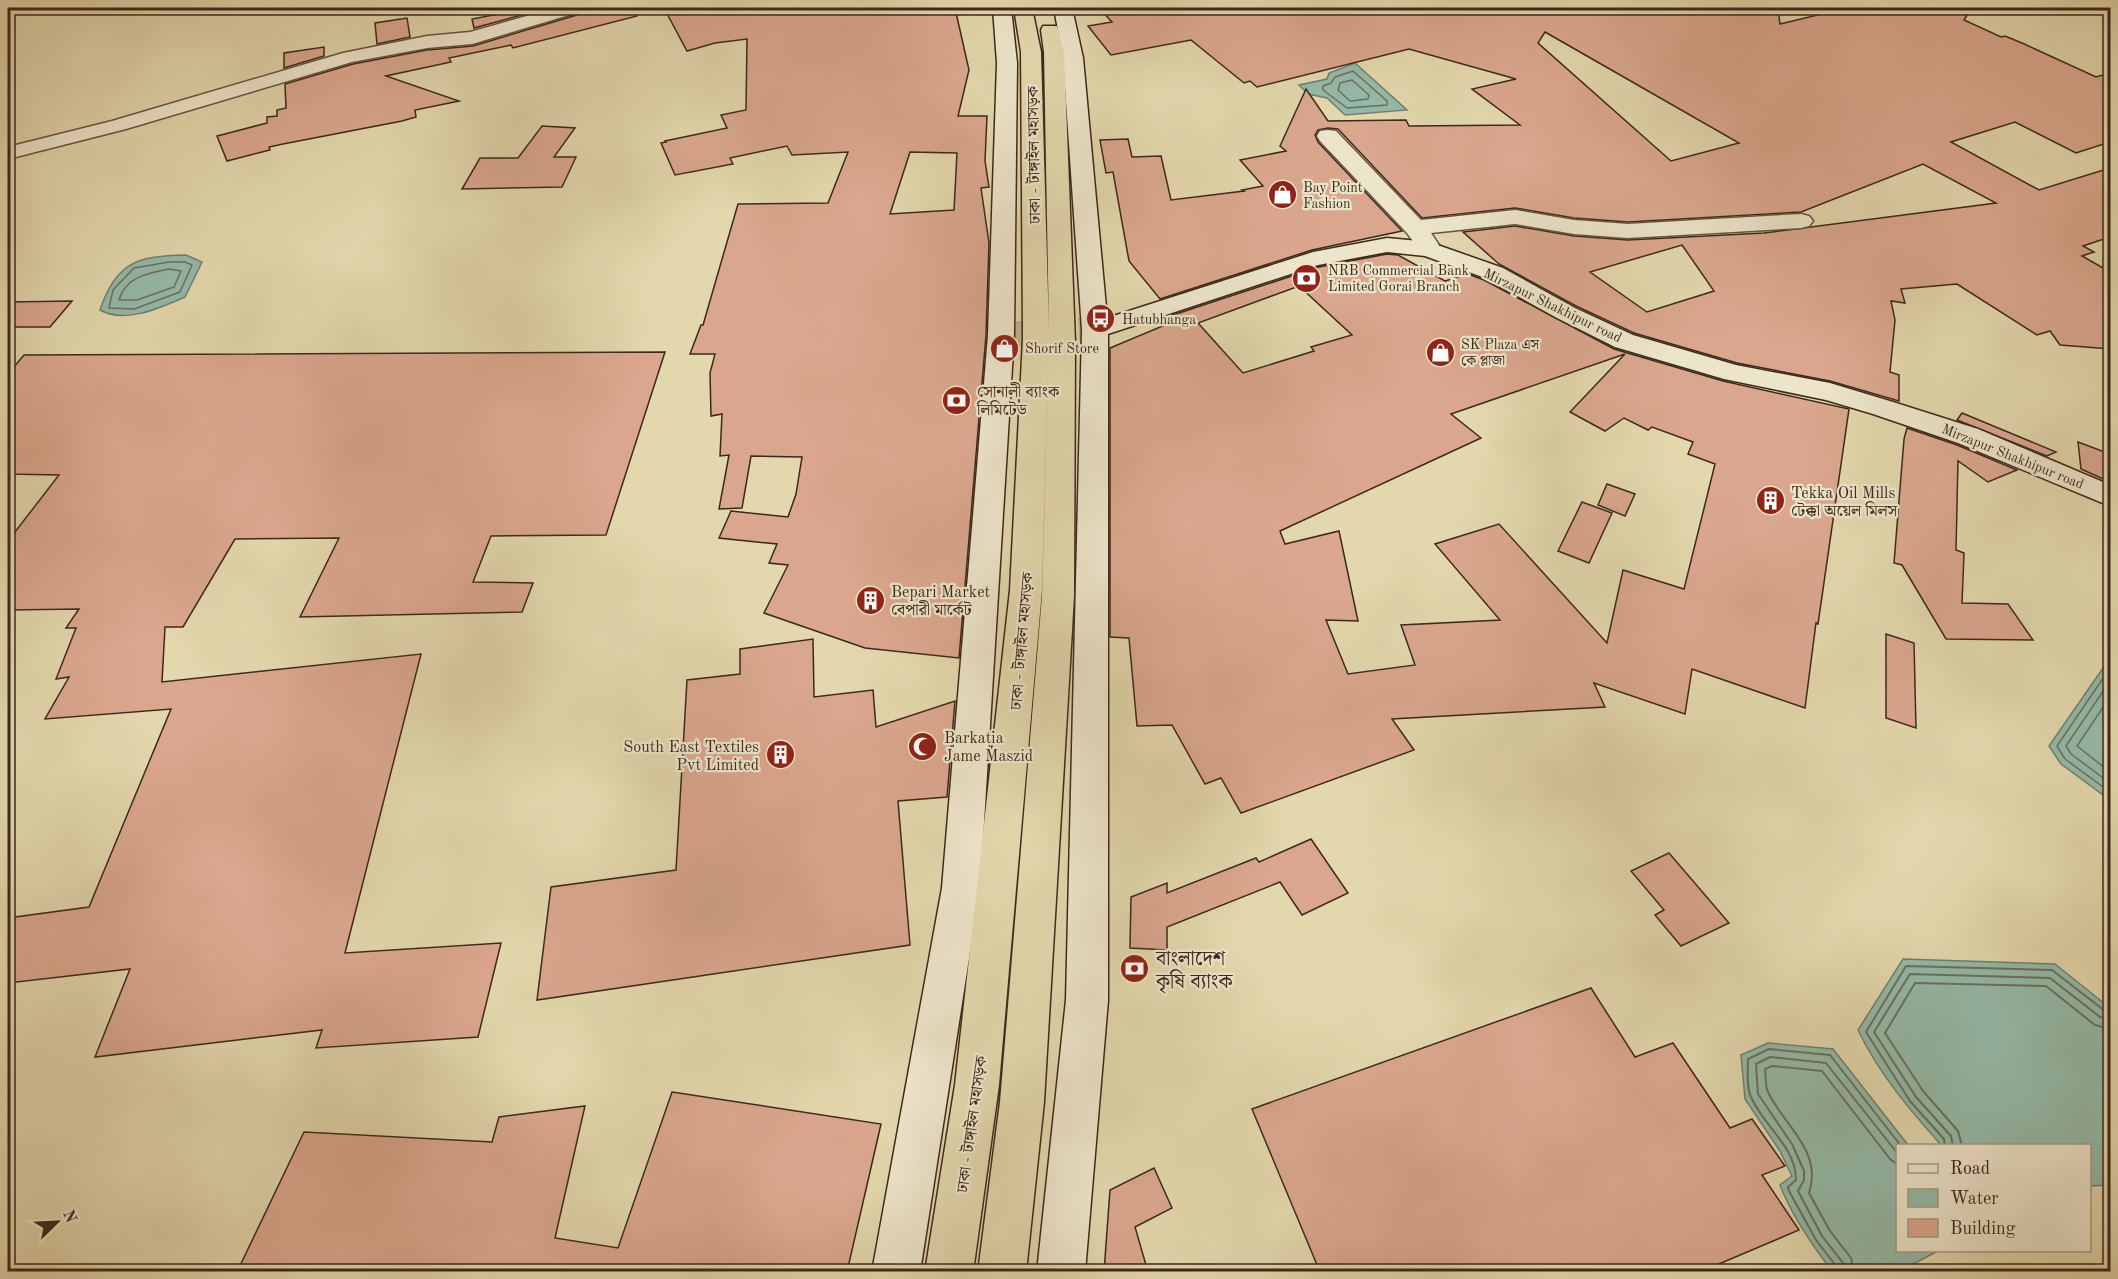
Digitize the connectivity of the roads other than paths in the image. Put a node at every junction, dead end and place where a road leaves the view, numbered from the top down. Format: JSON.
{"nodes":[{"id":1,"x":573,"y":8,"type":"edge"},
{"id":2,"x":1002,"y":8,"type":"edge"},
{"id":3,"x":1023,"y":8,"type":"edge"},
{"id":4,"x":1046,"y":8,"type":"edge"},
{"id":5,"x":1063,"y":8,"type":"edge"},
{"id":6,"x":1328,"y":136,"type":"dead end"},
{"id":7,"x":8,"y":153,"type":"edge"},
{"id":8,"x":1801,"y":221,"type":"dead end"},
{"id":9,"x":1422,"y":238,"type":"junction"},
{"id":10,"x":1095,"y":330,"type":"junction"},
{"id":11,"x":2110,"y":496,"type":"edge"},
{"id":12,"x":896,"y":1272,"type":"edge"},
{"id":13,"x":949,"y":1272,"type":"edge"},
{"id":14,"x":1002,"y":1272,"type":"edge"},
{"id":15,"x":1061,"y":1272,"type":"edge"}],
"edges":[{"from":1,"to":7,"type":"main road"},
{"from":2,"to":12,"type":"main road"},
{"from":3,"to":13,"type":"highway","name":"ঢাকা - টাঙ্গাইল মহাসড়ক"},
{"from":4,"to":14,"type":"highway","name":"ঢাকা - টাঙ্গাইল মহাসড়ক"},
{"from":5,"to":10,"type":"main road"},
{"from":6,"to":9,"type":"main road"},
{"from":8,"to":9,"type":"main road"},
{"from":9,"to":10,"type":"main road","name":"Mirzapur Shakhipur road"},
{"from":9,"to":11,"type":"main road","name":"Mirzapur Shakhipur road"},
{"from":10,"to":15,"type":"main road"}]}
